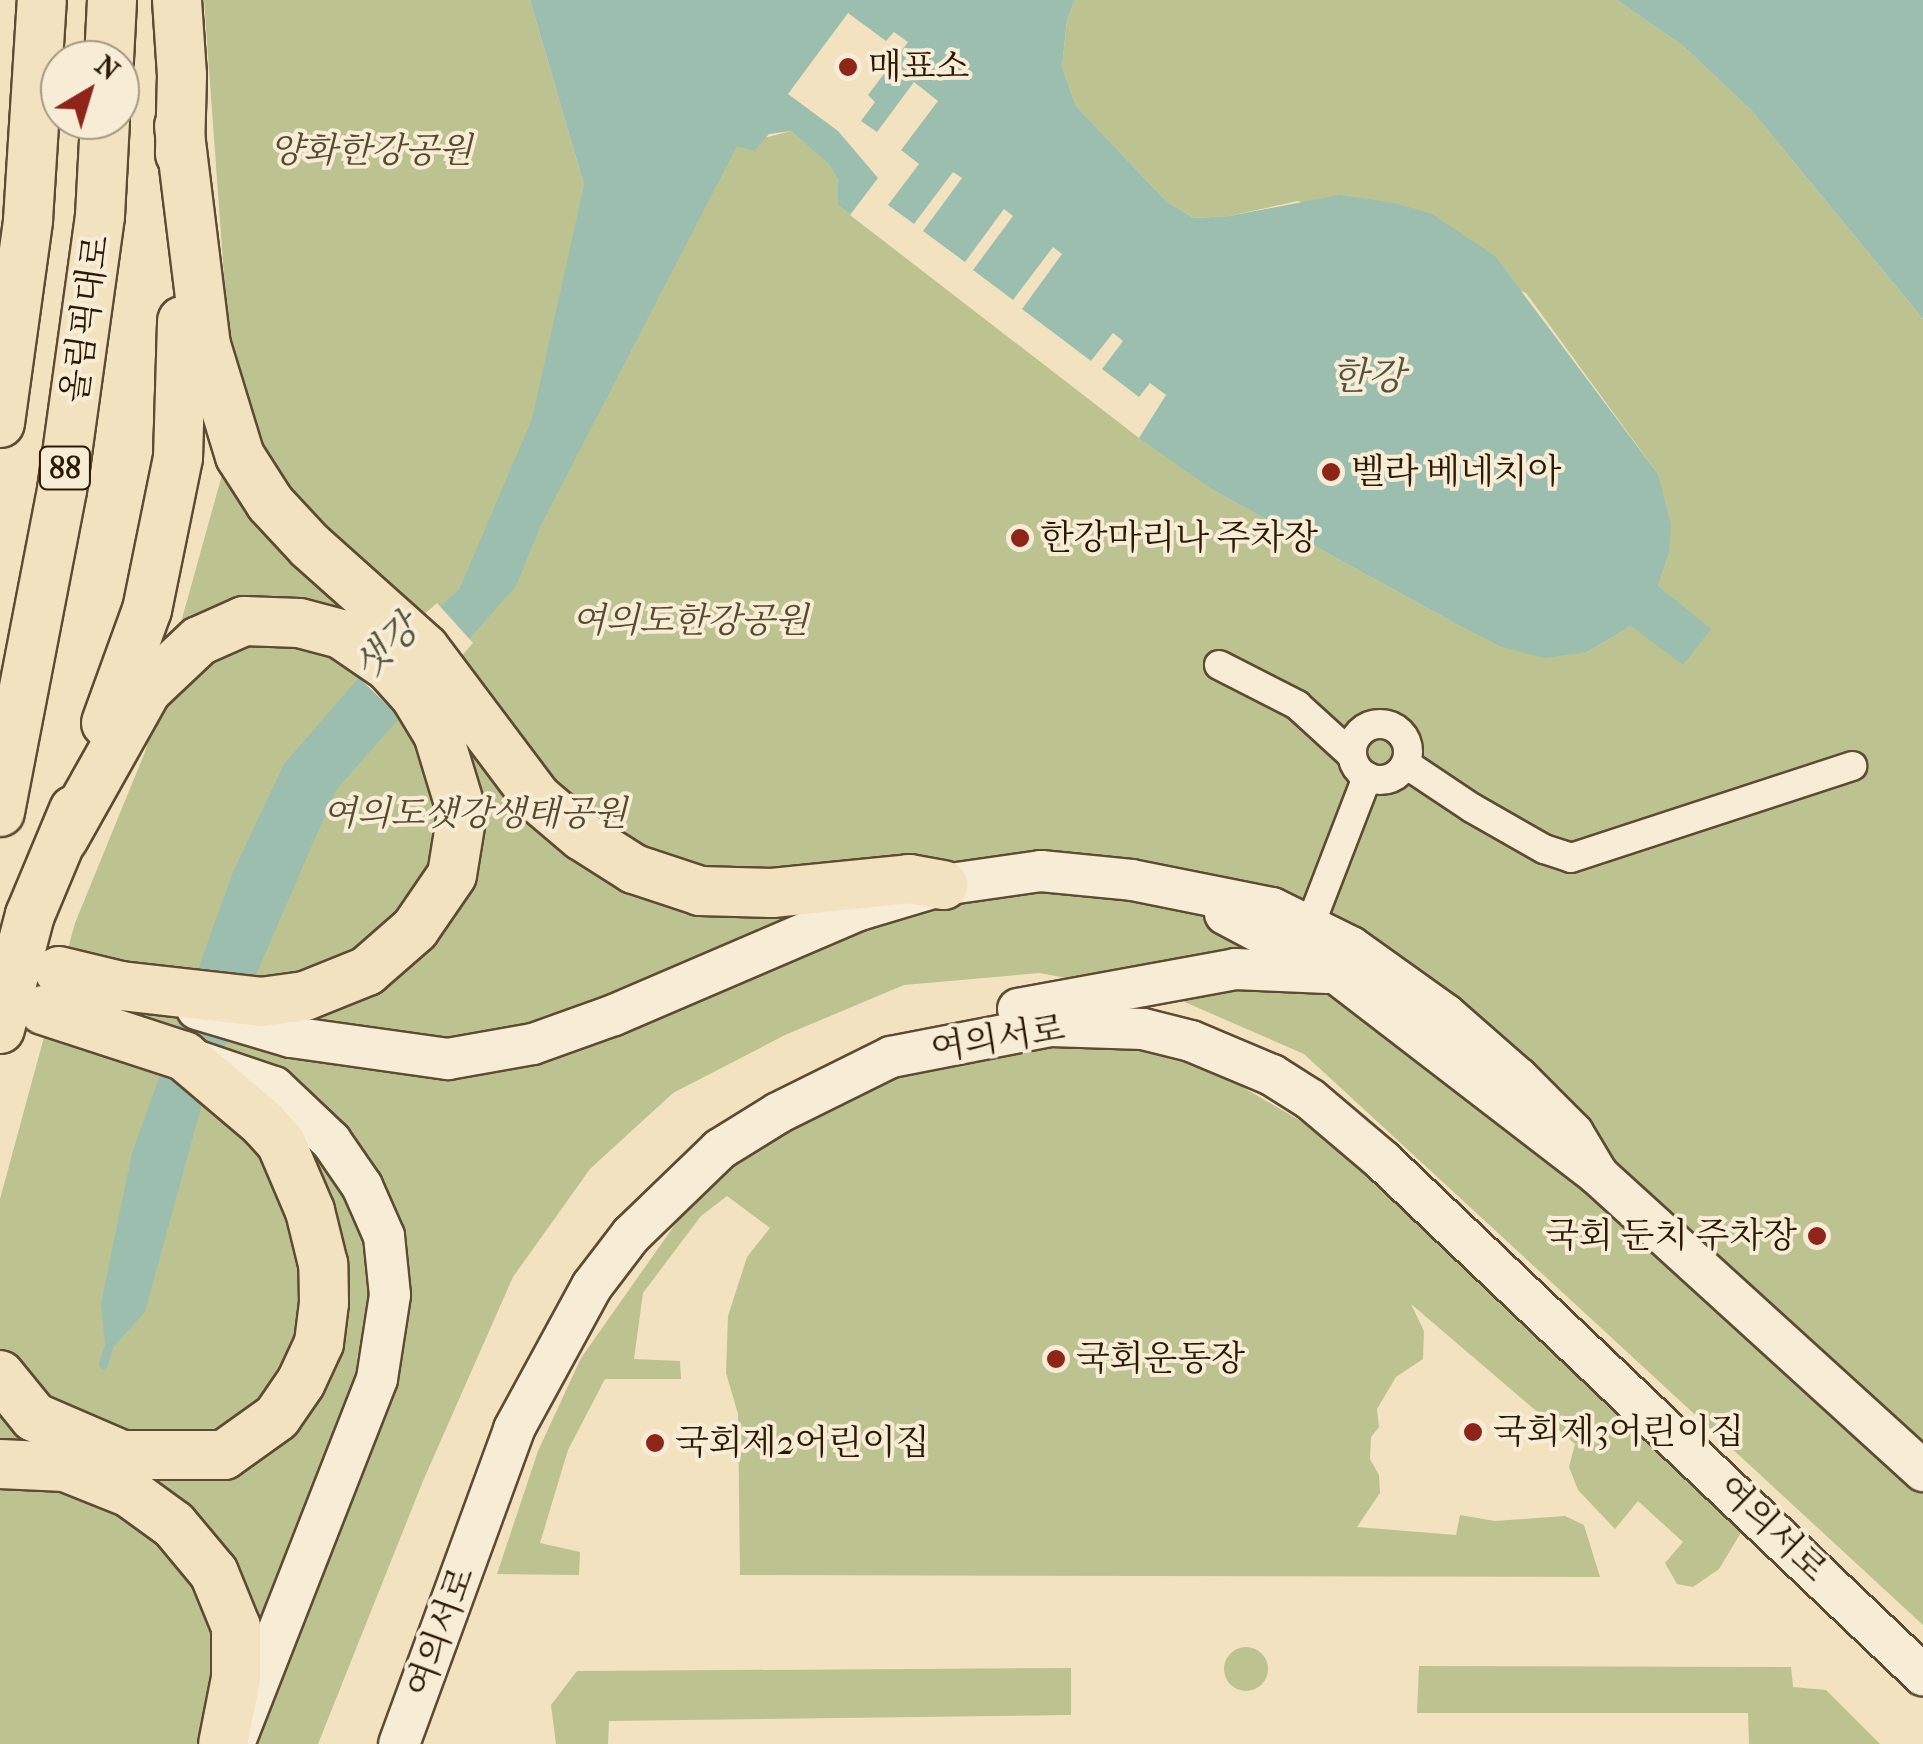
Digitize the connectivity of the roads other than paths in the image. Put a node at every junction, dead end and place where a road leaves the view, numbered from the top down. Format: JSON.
{"nodes":[{"id":1,"x":42,"y":0,"type":"edge"},
{"id":2,"x":112,"y":0,"type":"edge"},
{"id":3,"x":177,"y":0,"type":"edge"},
{"id":4,"x":110,"y":40,"type":"edge"},
{"id":5,"x":179,"y":126,"type":"junction"},
{"id":6,"x":105,"y":140,"type":"edge"},
{"id":7,"x":0,"y":422,"type":"edge"},
{"id":8,"x":1219,"y":664,"type":"dead end"},
{"id":9,"x":454,"y":718,"type":"junction"},
{"id":10,"x":1361,"y":763,"type":"junction"},
{"id":11,"x":1406,"y":764,"type":"junction"},
{"id":12,"x":1852,"y":766,"type":"dead end"},
{"id":13,"x":0,"y":812,"type":"edge"},
{"id":14,"x":64,"y":838,"type":"junction"},
{"id":15,"x":943,"y":885,"type":"junction"},
{"id":16,"x":1188,"y":894,"type":"junction"},
{"id":17,"x":1316,"y":910,"type":"junction"},
{"id":18,"x":1336,"y":973,"type":"junction"},
{"id":19,"x":51,"y":990,"type":"dead end"},
{"id":20,"x":115,"y":1009,"type":"junction"},
{"id":21,"x":298,"y":1017,"type":"junction"},
{"id":22,"x":0,"y":1028,"type":"edge"},
{"id":23,"x":891,"y":1056,"type":"junction"},
{"id":24,"x":269,"y":1105,"type":"junction"},
{"id":25,"x":1598,"y":1175,"type":"junction"},
{"id":26,"x":0,"y":1375,"type":"edge"},
{"id":27,"x":0,"y":1464,"type":"edge"},
{"id":28,"x":1923,"y":1471,"type":"edge"},
{"id":29,"x":1923,"y":1675,"type":"edge"},
{"id":30,"x":223,"y":1744,"type":"edge"},
{"id":31,"x":234,"y":1744,"type":"edge"},
{"id":32,"x":398,"y":1744,"type":"edge"}],
"edges":[{"from":1,"to":7,"type":"highway","name":"올림픽대로","number":"88"},
{"from":2,"to":4,"type":"highway"},
{"from":3,"to":5,"type":"highway"},
{"from":5,"to":9,"type":"highway"},
{"from":5,"to":14,"type":"highway"},
{"from":6,"to":13,"type":"highway","name":"올림픽대로","number":"88"},
{"from":8,"to":10,"type":"street"},
{"from":9,"to":14,"type":"highway"},
{"from":9,"to":15,"type":"highway"},
{"from":9,"to":21,"type":"highway"},
{"from":10,"to":11,"type":"street"},
{"from":10,"to":11,"type":"street"},
{"from":10,"to":17,"type":"street"},
{"from":11,"to":12,"type":"street"},
{"from":14,"to":22,"type":"highway"},
{"from":15,"to":16,"type":"main road"},
{"from":15,"to":21,"type":"main road"},
{"from":16,"to":17,"type":"main road"},
{"from":16,"to":18,"type":"main road"},
{"from":17,"to":25,"type":"main road"},
{"from":18,"to":23,"type":"main road"},
{"from":18,"to":25,"type":"main road"},
{"from":19,"to":20,"type":"highway"},
{"from":20,"to":21,"type":"highway"},
{"from":20,"to":24,"type":"highway"},
{"from":23,"to":29,"type":"main road","name":"여의서로"},
{"from":23,"to":32,"type":"main road","name":"여의서로"},
{"from":24,"to":26,"type":"highway"},
{"from":24,"to":31,"type":"main road"},
{"from":25,"to":28,"type":"main road"},
{"from":27,"to":30,"type":"highway"}]}
